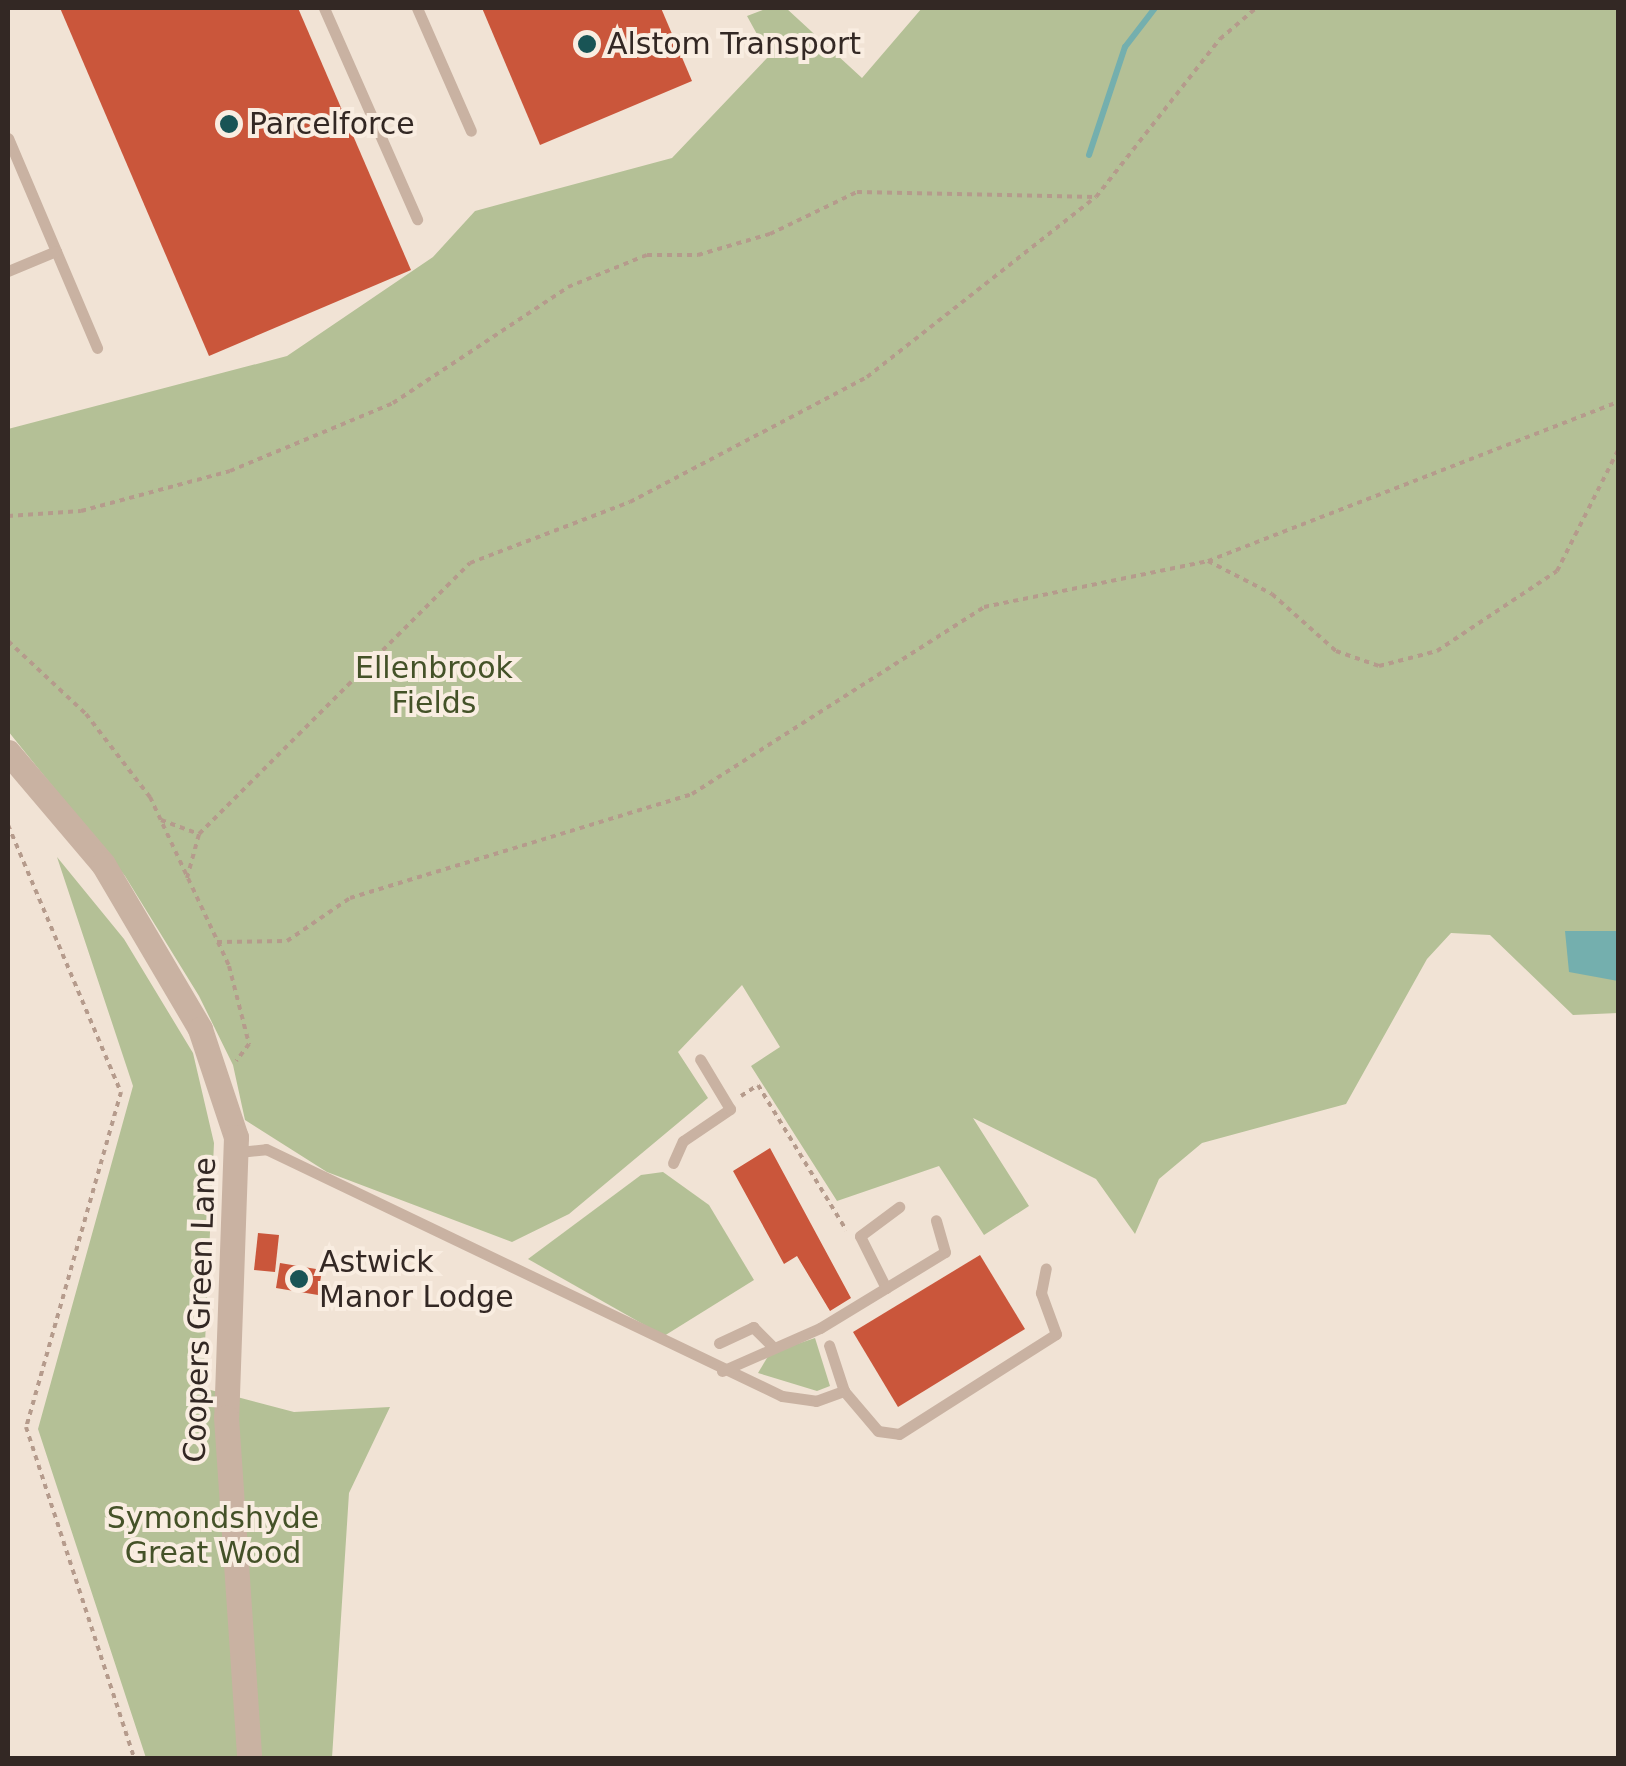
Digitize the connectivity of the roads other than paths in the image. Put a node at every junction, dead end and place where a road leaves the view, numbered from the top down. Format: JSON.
{"nodes":[{"id":1,"x":324,"y":8,"type":"edge"},
{"id":2,"x":418,"y":8,"type":"edge"},
{"id":3,"x":471,"y":132,"type":"dead end"},
{"id":4,"x":8,"y":138,"type":"edge"},
{"id":5,"x":418,"y":219,"type":"dead end"},
{"id":6,"x":56,"y":251,"type":"junction"},
{"id":7,"x":8,"y":271,"type":"edge"},
{"id":8,"x":97,"y":348,"type":"dead end"},
{"id":9,"x":8,"y":752,"type":"edge"},
{"id":10,"x":700,"y":1058,"type":"dead end"},
{"id":11,"x":238,"y":1152,"type":"junction"},
{"id":12,"x":673,"y":1164,"type":"dead end"},
{"id":13,"x":899,"y":1206,"type":"dead end"},
{"id":14,"x":936,"y":1220,"type":"dead end"},
{"id":15,"x":1046,"y":1268,"type":"dead end"},
{"id":16,"x":886,"y":1288,"type":"junction"},
{"id":17,"x":719,"y":1344,"type":"dead end"},
{"id":18,"x":829,"y":1345,"type":"dead end"},
{"id":19,"x":772,"y":1346,"type":"junction"},
{"id":20,"x":722,"y":1371,"type":"junction"},
{"id":21,"x":844,"y":1391,"type":"junction"},
{"id":22,"x":248,"y":1758,"type":"edge"}],
"edges":[{"from":1,"to":5,"type":"lane"},
{"from":2,"to":3,"type":"lane"},
{"from":4,"to":6,"type":"lane"},
{"from":6,"to":7,"type":"lane"},
{"from":6,"to":8,"type":"lane"},
{"from":9,"to":11,"type":"street","name":"Coopers Green Lane"},
{"from":10,"to":12,"type":"lane"},
{"from":11,"to":20,"type":"lane"},
{"from":11,"to":22,"type":"street","name":"Coopers Green Lane"},
{"from":13,"to":16,"type":"lane"},
{"from":14,"to":16,"type":"lane"},
{"from":15,"to":21,"type":"lane"},
{"from":16,"to":19,"type":"lane"},
{"from":17,"to":19,"type":"lane"},
{"from":18,"to":21,"type":"lane"},
{"from":19,"to":20,"type":"lane"},
{"from":20,"to":21,"type":"lane"}]}
